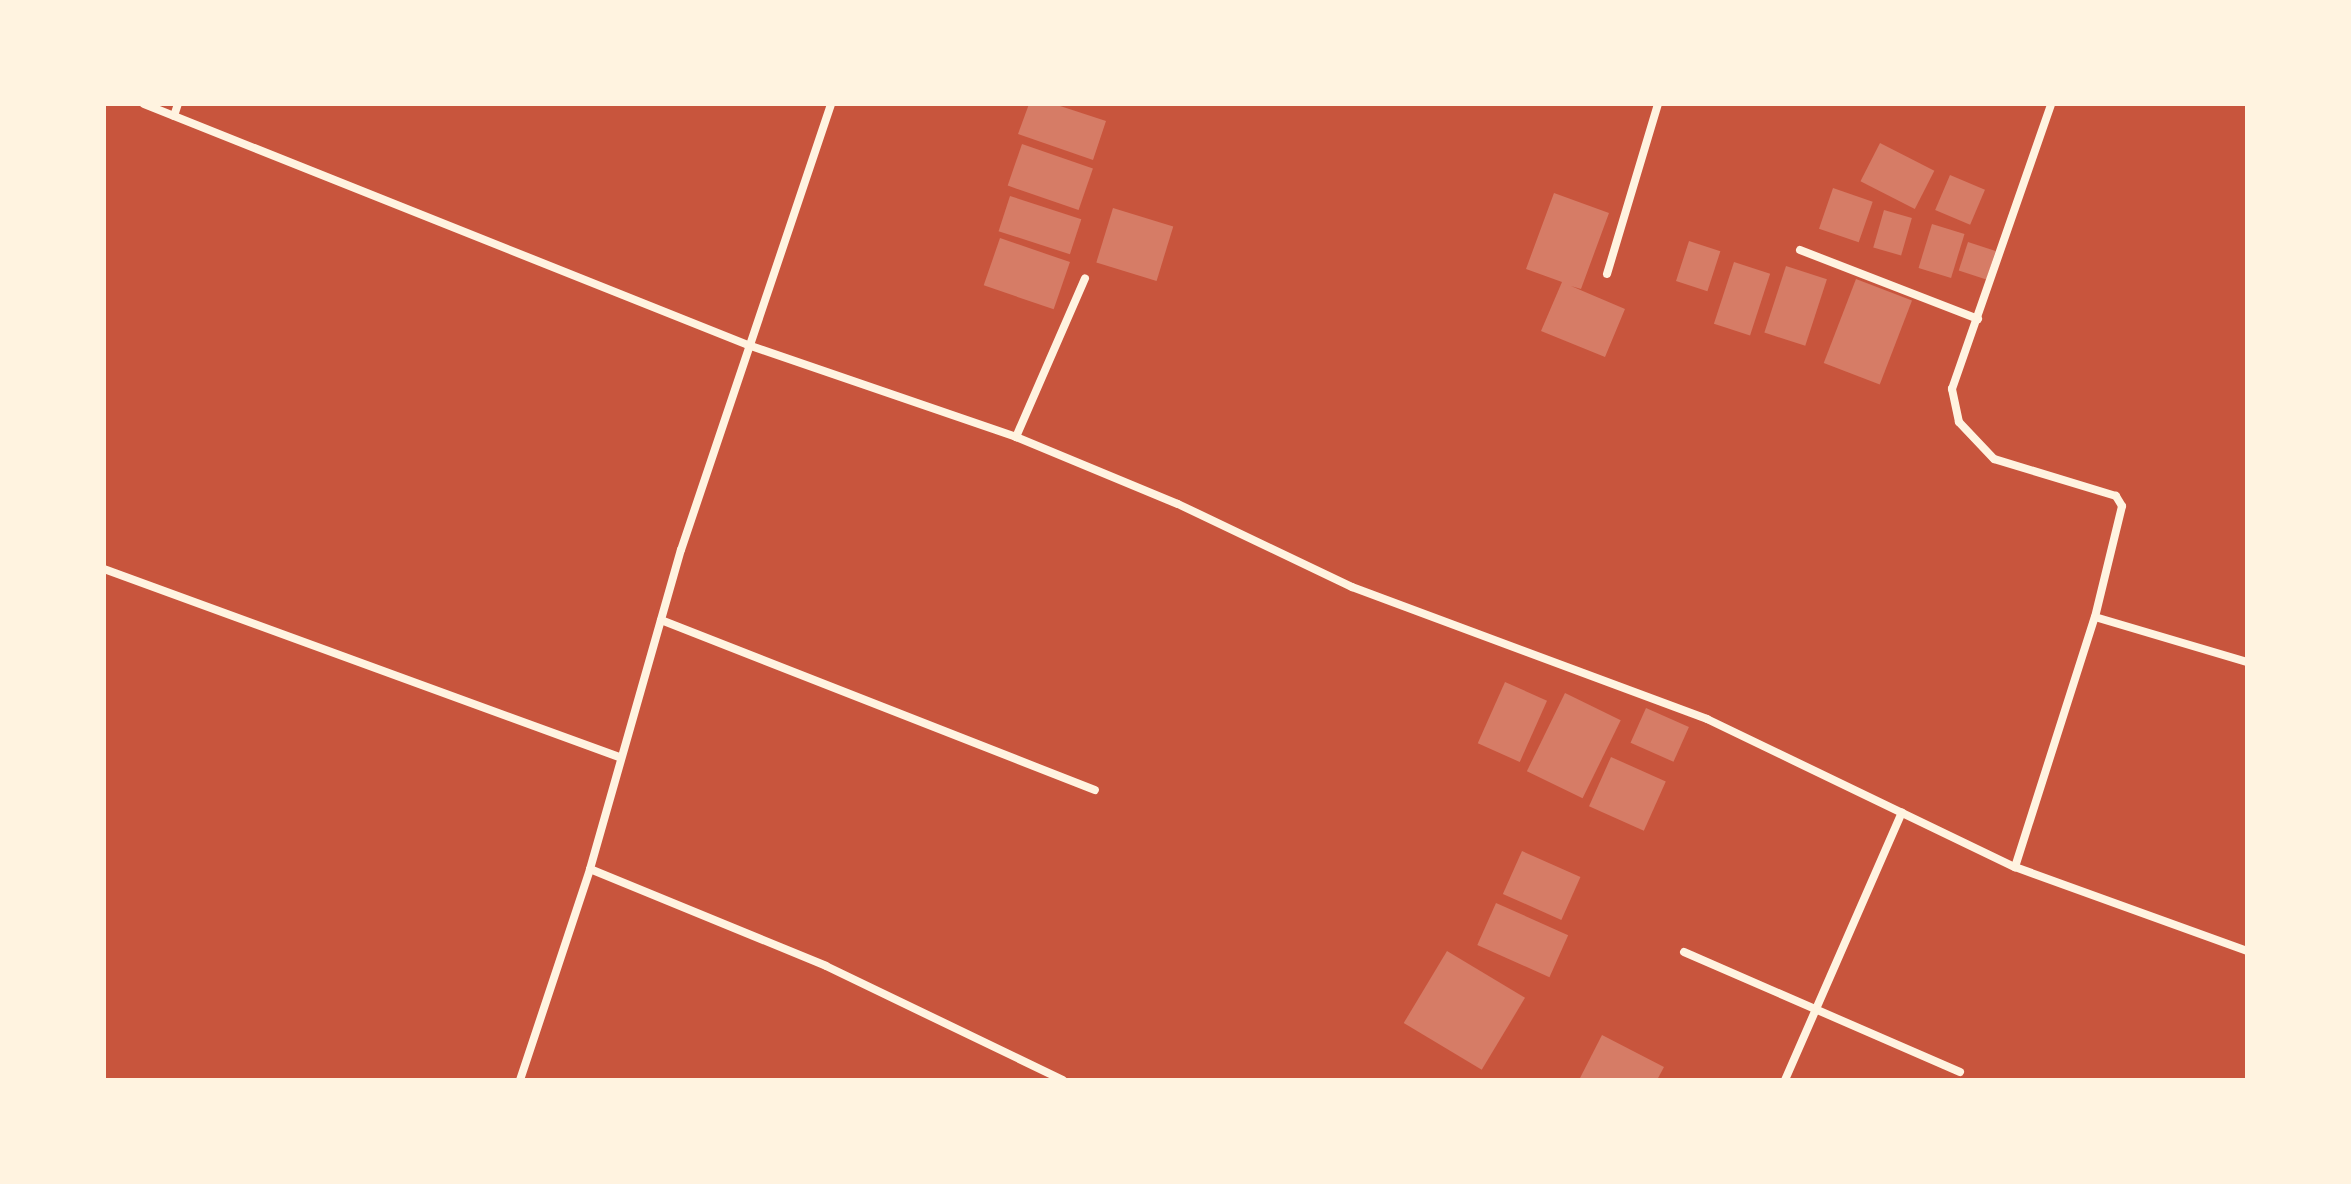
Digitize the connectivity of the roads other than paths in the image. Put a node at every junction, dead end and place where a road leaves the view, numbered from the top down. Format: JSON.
{"nodes":[{"id":1,"x":144,"y":104,"type":"edge"},
{"id":2,"x":178,"y":104,"type":"edge"},
{"id":3,"x":831,"y":104,"type":"edge"},
{"id":4,"x":1658,"y":104,"type":"edge"},
{"id":5,"x":2051,"y":104,"type":"edge"},
{"id":6,"x":174,"y":116,"type":"junction"},
{"id":7,"x":1800,"y":250,"type":"dead end"},
{"id":8,"x":1607,"y":274,"type":"dead end"},
{"id":9,"x":1085,"y":278,"type":"dead end"},
{"id":10,"x":1978,"y":319,"type":"junction"},
{"id":11,"x":748,"y":345,"type":"junction"},
{"id":12,"x":1016,"y":437,"type":"junction"},
{"id":13,"x":104,"y":569,"type":"edge"},
{"id":14,"x":2095,"y":617,"type":"junction"},
{"id":15,"x":661,"y":620,"type":"junction"},
{"id":16,"x":2247,"y":662,"type":"edge"},
{"id":17,"x":619,"y":757,"type":"junction"},
{"id":18,"x":1095,"y":790,"type":"dead end"},
{"id":19,"x":1902,"y":812,"type":"junction"},
{"id":20,"x":2015,"y":867,"type":"junction"},
{"id":21,"x":590,"y":869,"type":"junction"},
{"id":22,"x":2247,"y":951,"type":"edge"},
{"id":23,"x":1684,"y":952,"type":"dead end"},
{"id":24,"x":1816,"y":1011,"type":"junction"},
{"id":25,"x":1960,"y":1072,"type":"dead end"},
{"id":26,"x":520,"y":1080,"type":"edge"},
{"id":27,"x":1063,"y":1080,"type":"edge"},
{"id":28,"x":1785,"y":1080,"type":"edge"}],
"edges":[{"from":1,"to":6,"type":"street"},
{"from":2,"to":6,"type":"street"},
{"from":3,"to":11,"type":"street"},
{"from":4,"to":8,"type":"street"},
{"from":5,"to":10,"type":"street"},
{"from":6,"to":11,"type":"street"},
{"from":7,"to":10,"type":"street"},
{"from":9,"to":12,"type":"street"},
{"from":10,"to":14,"type":"street"},
{"from":11,"to":12,"type":"street"},
{"from":11,"to":15,"type":"street"},
{"from":12,"to":19,"type":"street"},
{"from":13,"to":17,"type":"street"},
{"from":14,"to":16,"type":"street"},
{"from":14,"to":20,"type":"street"},
{"from":15,"to":17,"type":"street"},
{"from":15,"to":18,"type":"street"},
{"from":17,"to":21,"type":"street"},
{"from":19,"to":20,"type":"street"},
{"from":19,"to":24,"type":"street"},
{"from":20,"to":22,"type":"street"},
{"from":21,"to":26,"type":"street"},
{"from":21,"to":27,"type":"street"},
{"from":23,"to":24,"type":"street"},
{"from":24,"to":25,"type":"street"},
{"from":24,"to":28,"type":"street"}]}
